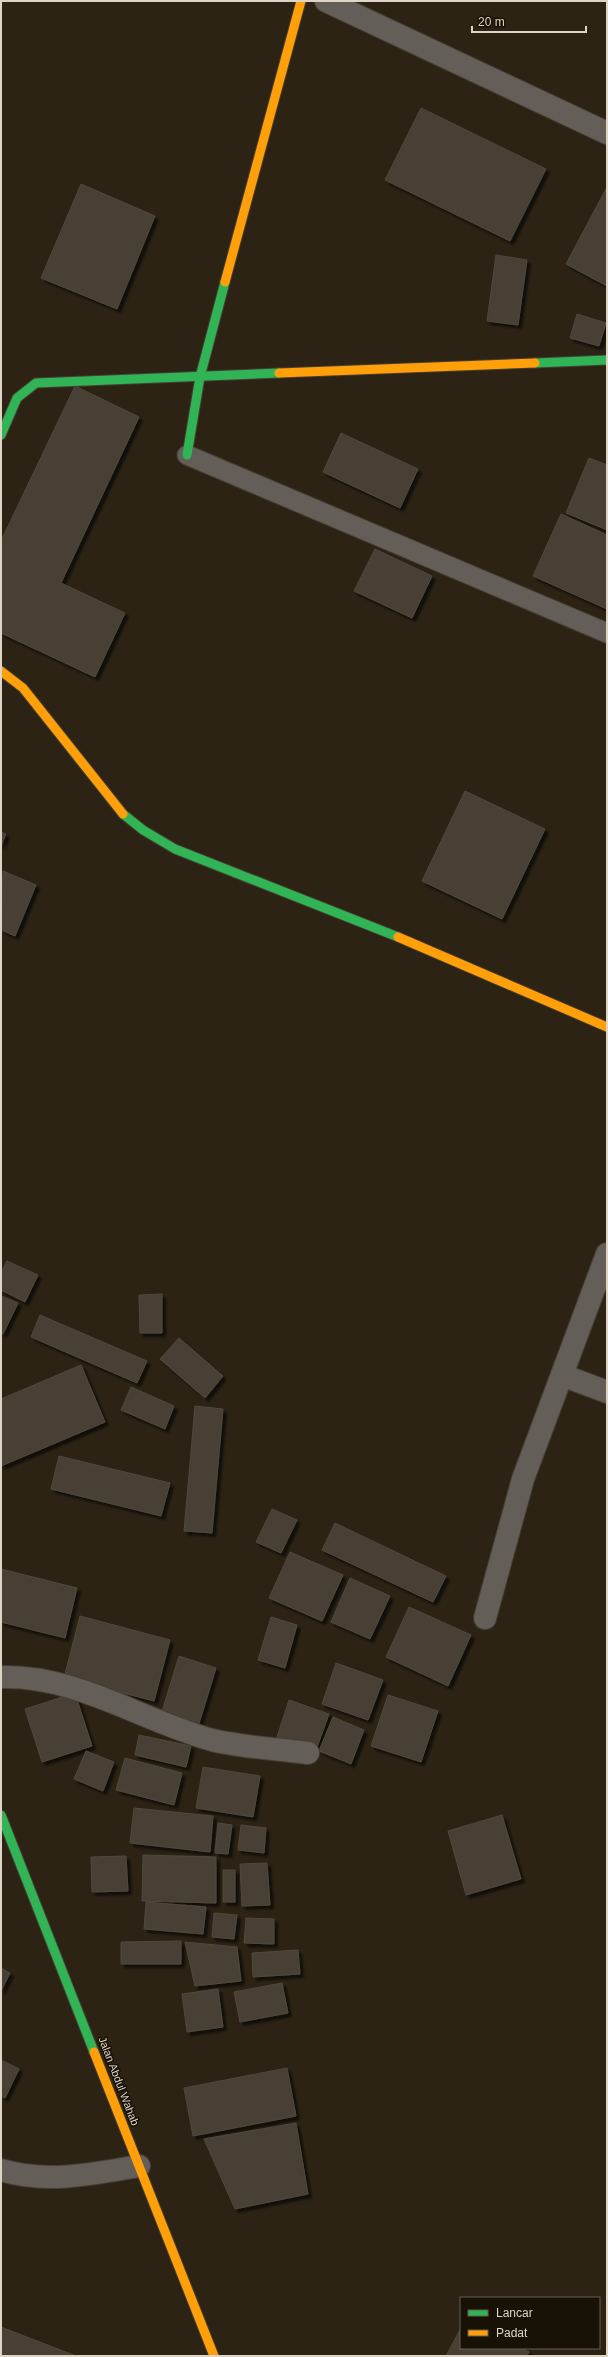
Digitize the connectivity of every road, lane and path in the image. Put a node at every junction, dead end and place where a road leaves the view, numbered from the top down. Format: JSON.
{"nodes":[{"id":1,"x":301,"y":1,"type":"edge"},
{"id":2,"x":326,"y":1,"type":"edge"},
{"id":3,"x":607,"y":133,"type":"edge"},
{"id":4,"x":607,"y":360,"type":"edge"},
{"id":5,"x":200,"y":377,"type":"junction"},
{"id":6,"x":1,"y":435,"type":"edge"},
{"id":7,"x":187,"y":455,"type":"joint"},
{"id":8,"x":607,"y":633,"type":"edge"},
{"id":9,"x":1,"y":671,"type":"edge"},
{"id":10,"x":607,"y":1027,"type":"edge"},
{"id":11,"x":607,"y":1254,"type":"edge"},
{"id":12,"x":562,"y":1375,"type":"junction"},
{"id":13,"x":607,"y":1392,"type":"edge"},
{"id":14,"x":485,"y":1618,"type":"dead end"},
{"id":15,"x":1,"y":1677,"type":"edge"},
{"id":16,"x":308,"y":1753,"type":"dead end"},
{"id":17,"x":1,"y":1814,"type":"edge"},
{"id":18,"x":139,"y":2166,"type":"junction"},
{"id":19,"x":1,"y":2170,"type":"edge"},
{"id":20,"x":214,"y":2356,"type":"edge"}],
"edges":[{"from":1,"to":5,"type":"street"},
{"from":2,"to":3,"type":"street"},
{"from":4,"to":5,"type":"street"},
{"from":5,"to":6,"type":"street"},
{"from":5,"to":7,"type":"street"},
{"from":7,"to":8,"type":"lane"},
{"from":9,"to":10,"type":"street"},
{"from":11,"to":12,"type":"street"},
{"from":12,"to":13,"type":"street"},
{"from":12,"to":14,"type":"street"},
{"from":15,"to":16,"type":"street"},
{"from":17,"to":18,"type":"street","name":"Jalan Abdul Wahab"},
{"from":18,"to":19,"type":"street"},
{"from":18,"to":20,"type":"street","name":"Jalan Abdul Wahab"}]}
